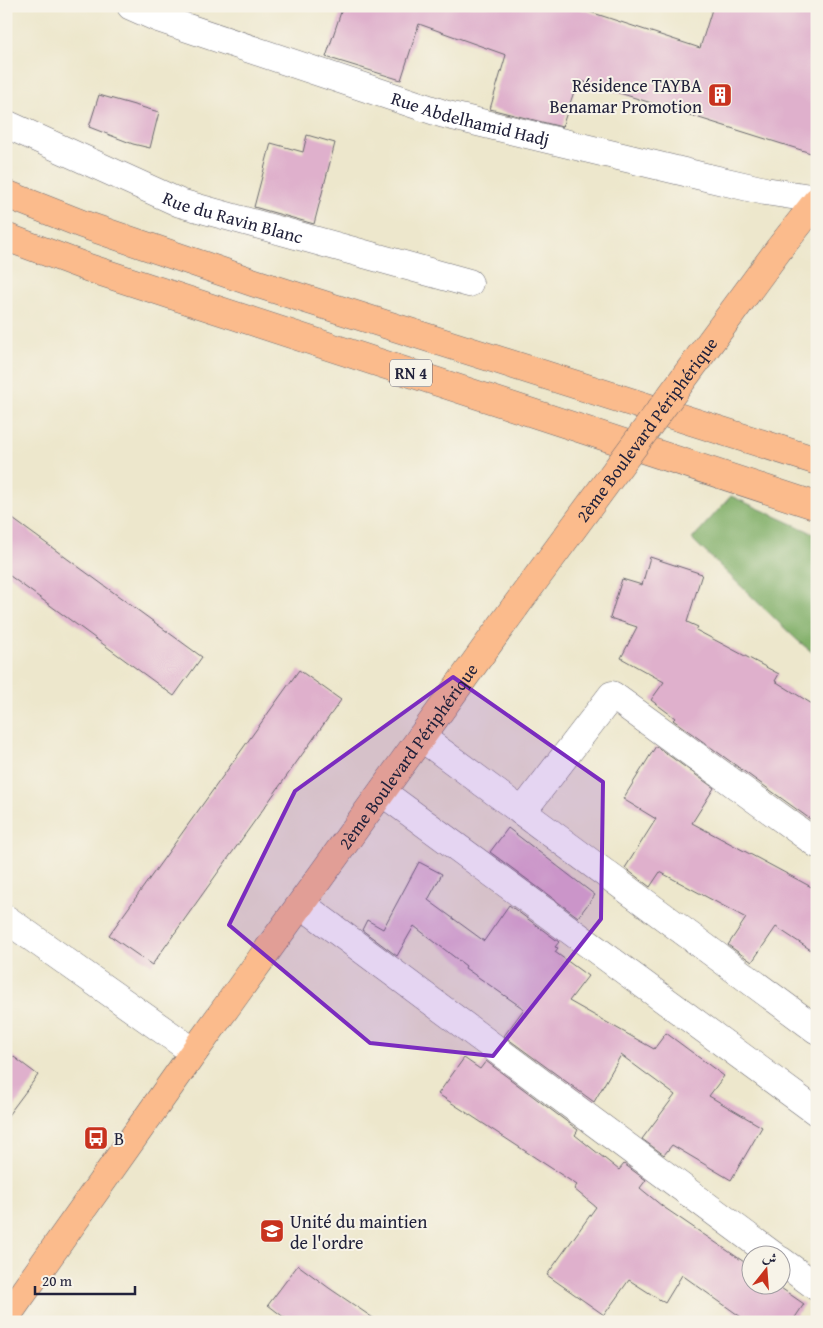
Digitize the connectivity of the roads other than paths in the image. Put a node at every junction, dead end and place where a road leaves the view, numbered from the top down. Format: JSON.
{"nodes":[{"id":1,"x":131,"y":6,"type":"edge"},
{"id":2,"x":6,"y":124,"type":"edge"},
{"id":3,"x":6,"y":194,"type":"edge"},
{"id":4,"x":817,"y":200,"type":"edge"},
{"id":5,"x":6,"y":237,"type":"edge"},
{"id":6,"x":470,"y":283,"type":"dead end"},
{"id":7,"x":817,"y":461,"type":"edge"},
{"id":8,"x":817,"y":506,"type":"edge"},
{"id":9,"x":421,"y":737,"type":"junction"},
{"id":10,"x":382,"y":792,"type":"junction"},
{"id":11,"x":522,"y":812,"type":"junction"},
{"id":12,"x":817,"y":844,"type":"edge"},
{"id":13,"x":301,"y":904,"type":"junction"},
{"id":14,"x":6,"y":919,"type":"edge"},
{"id":15,"x":817,"y":1030,"type":"edge"},
{"id":16,"x":194,"y":1052,"type":"junction"},
{"id":17,"x":817,"y":1112,"type":"edge"},
{"id":18,"x":761,"y":1246,"type":"edge"},
{"id":19,"x":790,"y":1267,"type":"edge"},
{"id":20,"x":817,"y":1287,"type":"edge"},
{"id":21,"x":6,"y":1317,"type":"edge"}],
"edges":[{"from":1,"to":4,"type":"street","name":"Rue Abdelhamid Hadj"},
{"from":2,"to":6,"type":"street","name":"Rue du Ravin Blanc"},
{"from":3,"to":7,"type":"main road","number":"RN 4"},
{"from":4,"to":9,"type":"main road","name":"2ème Boulevard Périphérique","bridge":true},
{"from":5,"to":8,"type":"main road","number":"RN 4"},
{"from":9,"to":10,"type":"main road","name":"2ème Boulevard Périphérique"},
{"from":9,"to":11,"type":"street"},
{"from":10,"to":13,"type":"main road","name":"2ème Boulevard Périphérique"},
{"from":10,"to":17,"type":"street"},
{"from":11,"to":12,"type":"street"},
{"from":11,"to":15,"type":"street"},
{"from":13,"to":16,"type":"main road","name":"2ème Boulevard Périphérique"},
{"from":13,"to":18,"type":"street"},
{"from":14,"to":16,"type":"street"},
{"from":16,"to":21,"type":"main road","name":"2ème Boulevard Périphérique"},
{"from":19,"to":20,"type":"street"}]}
